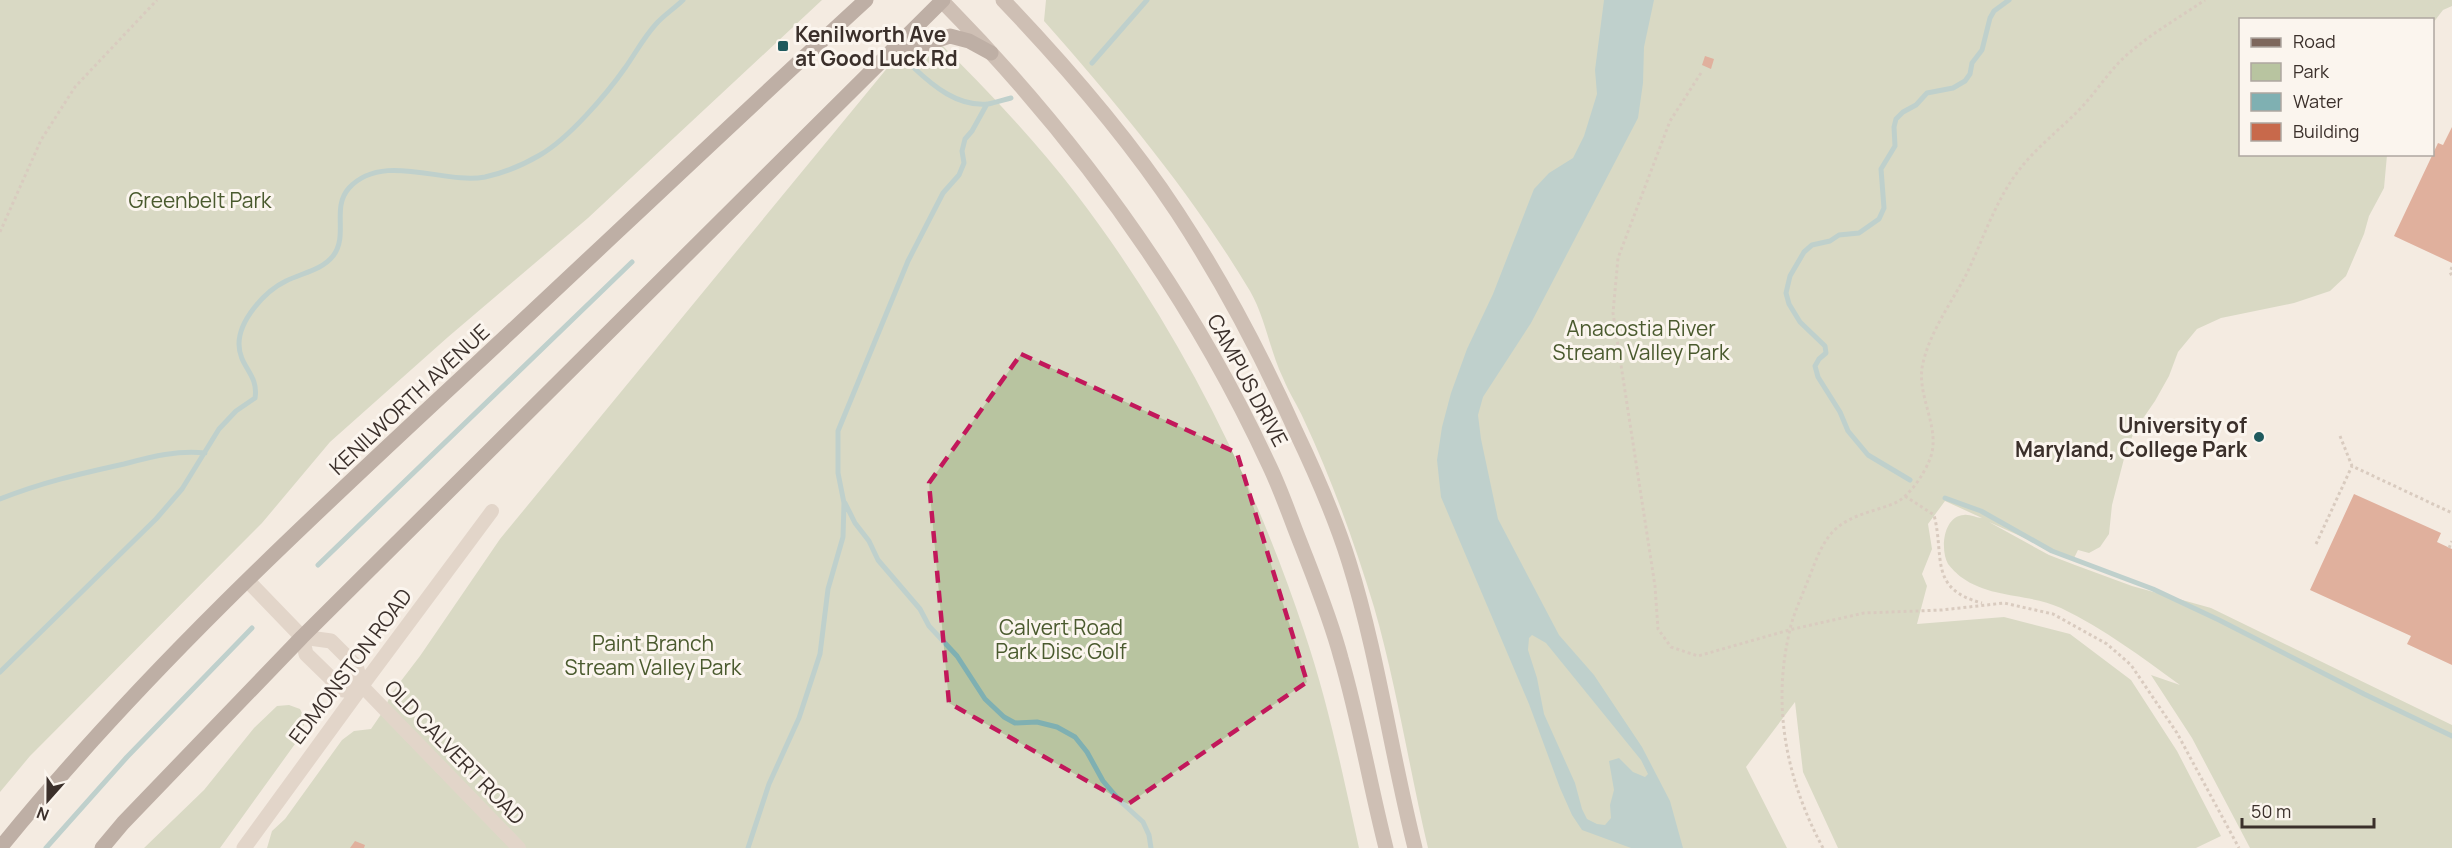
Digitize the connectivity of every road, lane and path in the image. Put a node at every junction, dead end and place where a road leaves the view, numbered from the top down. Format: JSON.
{"nodes":[{"id":1,"x":157,"y":0,"type":"edge"},
{"id":2,"x":866,"y":0,"type":"edge"},
{"id":3,"x":942,"y":0,"type":"edge"},
{"id":4,"x":1003,"y":0,"type":"edge"},
{"id":5,"x":2205,"y":0,"type":"edge"},
{"id":6,"x":990,"y":53,"type":"junction"},
{"id":7,"x":881,"y":61,"type":"junction"},
{"id":8,"x":1701,"y":72,"type":"dead end"},
{"id":9,"x":0,"y":232,"type":"edge"},
{"id":10,"x":2452,"y":267,"type":"edge"},
{"id":11,"x":2452,"y":276,"type":"edge"},
{"id":12,"x":2340,"y":436,"type":"dead end"},
{"id":13,"x":2352,"y":466,"type":"junction"},
{"id":14,"x":1906,"y":494,"type":"junction"},
{"id":15,"x":492,"y":511,"type":"dead end"},
{"id":16,"x":2452,"y":513,"type":"edge"},
{"id":17,"x":2452,"y":541,"type":"edge"},
{"id":18,"x":2316,"y":544,"type":"dead end"},
{"id":19,"x":2449,"y":548,"type":"dead end"},
{"id":20,"x":248,"y":581,"type":"junction"},
{"id":21,"x":1987,"y":604,"type":"junction"},
{"id":22,"x":1790,"y":630,"type":"junction"},
{"id":23,"x":302,"y":637,"type":"junction"},
{"id":24,"x":362,"y":686,"type":"junction"},
{"id":25,"x":0,"y":848,"type":"edge"},
{"id":26,"x":102,"y":848,"type":"edge"},
{"id":27,"x":244,"y":848,"type":"edge"},
{"id":28,"x":519,"y":848,"type":"edge"},
{"id":29,"x":1386,"y":848,"type":"edge"},
{"id":30,"x":1415,"y":848,"type":"edge"},
{"id":31,"x":1823,"y":848,"type":"edge"},
{"id":32,"x":2239,"y":848,"type":"edge"}],
"edges":[{"from":1,"to":9,"type":"path"},
{"from":2,"to":20,"type":"main road","name":"KENILWORTH AVENUE"},
{"from":3,"to":6,"type":"main road","name":"CAMPUS DRIVE"},
{"from":3,"to":7,"type":"main road"},
{"from":4,"to":30,"type":"main road","name":"CAMPUS DRIVE"},
{"from":5,"to":14,"type":"path"},
{"from":6,"to":7,"type":"main road"},
{"from":6,"to":29,"type":"main road","name":"CAMPUS DRIVE"},
{"from":7,"to":23,"type":"main road"},
{"from":8,"to":22,"type":"path"},
{"from":10,"to":11,"type":"path"},
{"from":12,"to":13,"type":"path"},
{"from":13,"to":16,"type":"path"},
{"from":13,"to":18,"type":"path"},
{"from":14,"to":21,"type":"path"},
{"from":14,"to":22,"type":"path"},
{"from":15,"to":24,"type":"street","name":"EDMONSTON ROAD"},
{"from":17,"to":19,"type":"path"},
{"from":20,"to":23,"type":"street","name":"OLD CALVERT ROAD"},
{"from":20,"to":25,"type":"main road","name":"KENILWORTH AVENUE"},
{"from":21,"to":22,"type":"path"},
{"from":21,"to":32,"type":"path"},
{"from":22,"to":31,"type":"path"},
{"from":23,"to":24,"type":"street","name":"OLD CALVERT ROAD"},
{"from":23,"to":24,"type":"street","name":"OLD CALVERT ROAD"},
{"from":23,"to":26,"type":"main road"},
{"from":24,"to":27,"type":"street","name":"EDMONSTON ROAD"},
{"from":24,"to":28,"type":"street","name":"OLD CALVERT ROAD"}]}
